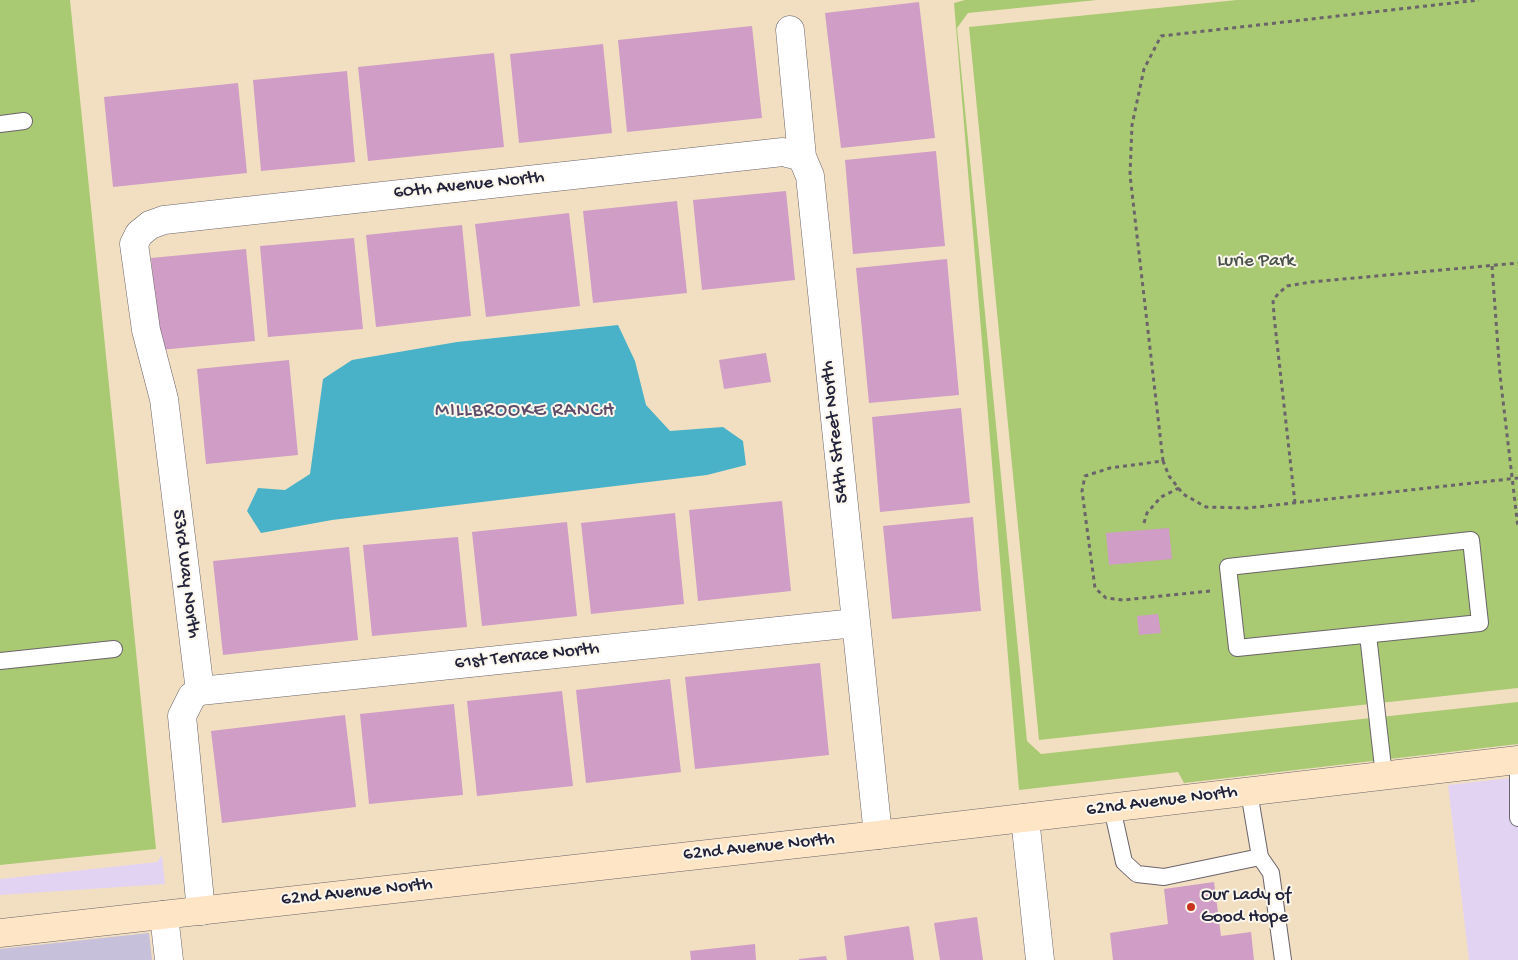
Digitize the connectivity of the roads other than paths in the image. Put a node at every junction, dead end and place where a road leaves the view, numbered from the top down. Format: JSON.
{"nodes":[{"id":1,"x":790,"y":30,"type":"dead end"},
{"id":2,"x":24,"y":121,"type":"dead end"},
{"id":3,"x":0,"y":124,"type":"edge"},
{"id":4,"x":802,"y":157,"type":"junction"},
{"id":5,"x":139,"y":234,"type":"joint"},
{"id":6,"x":855,"y":623,"type":"junction"},
{"id":7,"x":1368,"y":635,"type":"junction"},
{"id":8,"x":114,"y":649,"type":"dead end"},
{"id":9,"x":0,"y":661,"type":"edge"},
{"id":10,"x":200,"y":691,"type":"junction"},
{"id":11,"x":1518,"y":760,"type":"edge"},
{"id":12,"x":1384,"y":776,"type":"junction"},
{"id":13,"x":1249,"y":792,"type":"junction"},
{"id":14,"x":1112,"y":808,"type":"junction"},
{"id":15,"x":1025,"y":818,"type":"junction"},
{"id":16,"x":1518,"y":818,"type":"edge"},
{"id":17,"x":878,"y":835,"type":"junction"},
{"id":18,"x":1260,"y":857,"type":"junction"},
{"id":19,"x":200,"y":911,"type":"junction"},
{"id":20,"x":164,"y":914,"type":"junction"},
{"id":21,"x":0,"y":933,"type":"edge"},
{"id":22,"x":169,"y":960,"type":"edge"},
{"id":23,"x":1040,"y":960,"type":"edge"},
{"id":24,"x":1283,"y":960,"type":"edge"}],
"edges":[{"from":1,"to":4,"type":"street","name":"54th Street North"},
{"from":2,"to":3,"type":"lane"},
{"from":4,"to":5,"type":"street","name":"60th Avenue North"},
{"from":4,"to":6,"type":"street","name":"54th Street North"},
{"from":5,"to":10,"type":"street","name":"53rd Way North"},
{"from":6,"to":10,"type":"street","name":"61st Terrace North"},
{"from":6,"to":17,"type":"street","name":"54th Street North"},
{"from":7,"to":7,"type":"lane"},
{"from":7,"to":12,"type":"lane"},
{"from":8,"to":9,"type":"lane"},
{"from":10,"to":19,"type":"street"},
{"from":11,"to":12,"type":"street","name":"62nd Avenue North"},
{"from":11,"to":16,"type":"lane"},
{"from":12,"to":13,"type":"street","name":"62nd Avenue North"},
{"from":13,"to":14,"type":"street","name":"62nd Avenue North"},
{"from":13,"to":18,"type":"lane"},
{"from":14,"to":15,"type":"street","name":"62nd Avenue North"},
{"from":14,"to":18,"type":"lane"},
{"from":15,"to":17,"type":"street","name":"62nd Avenue North"},
{"from":15,"to":23,"type":"street"},
{"from":17,"to":19,"type":"street","name":"62nd Avenue North"},
{"from":18,"to":24,"type":"lane"},
{"from":19,"to":20,"type":"street","name":"62nd Avenue North"},
{"from":20,"to":21,"type":"street","name":"62nd Avenue North"},
{"from":20,"to":22,"type":"street"}]}
